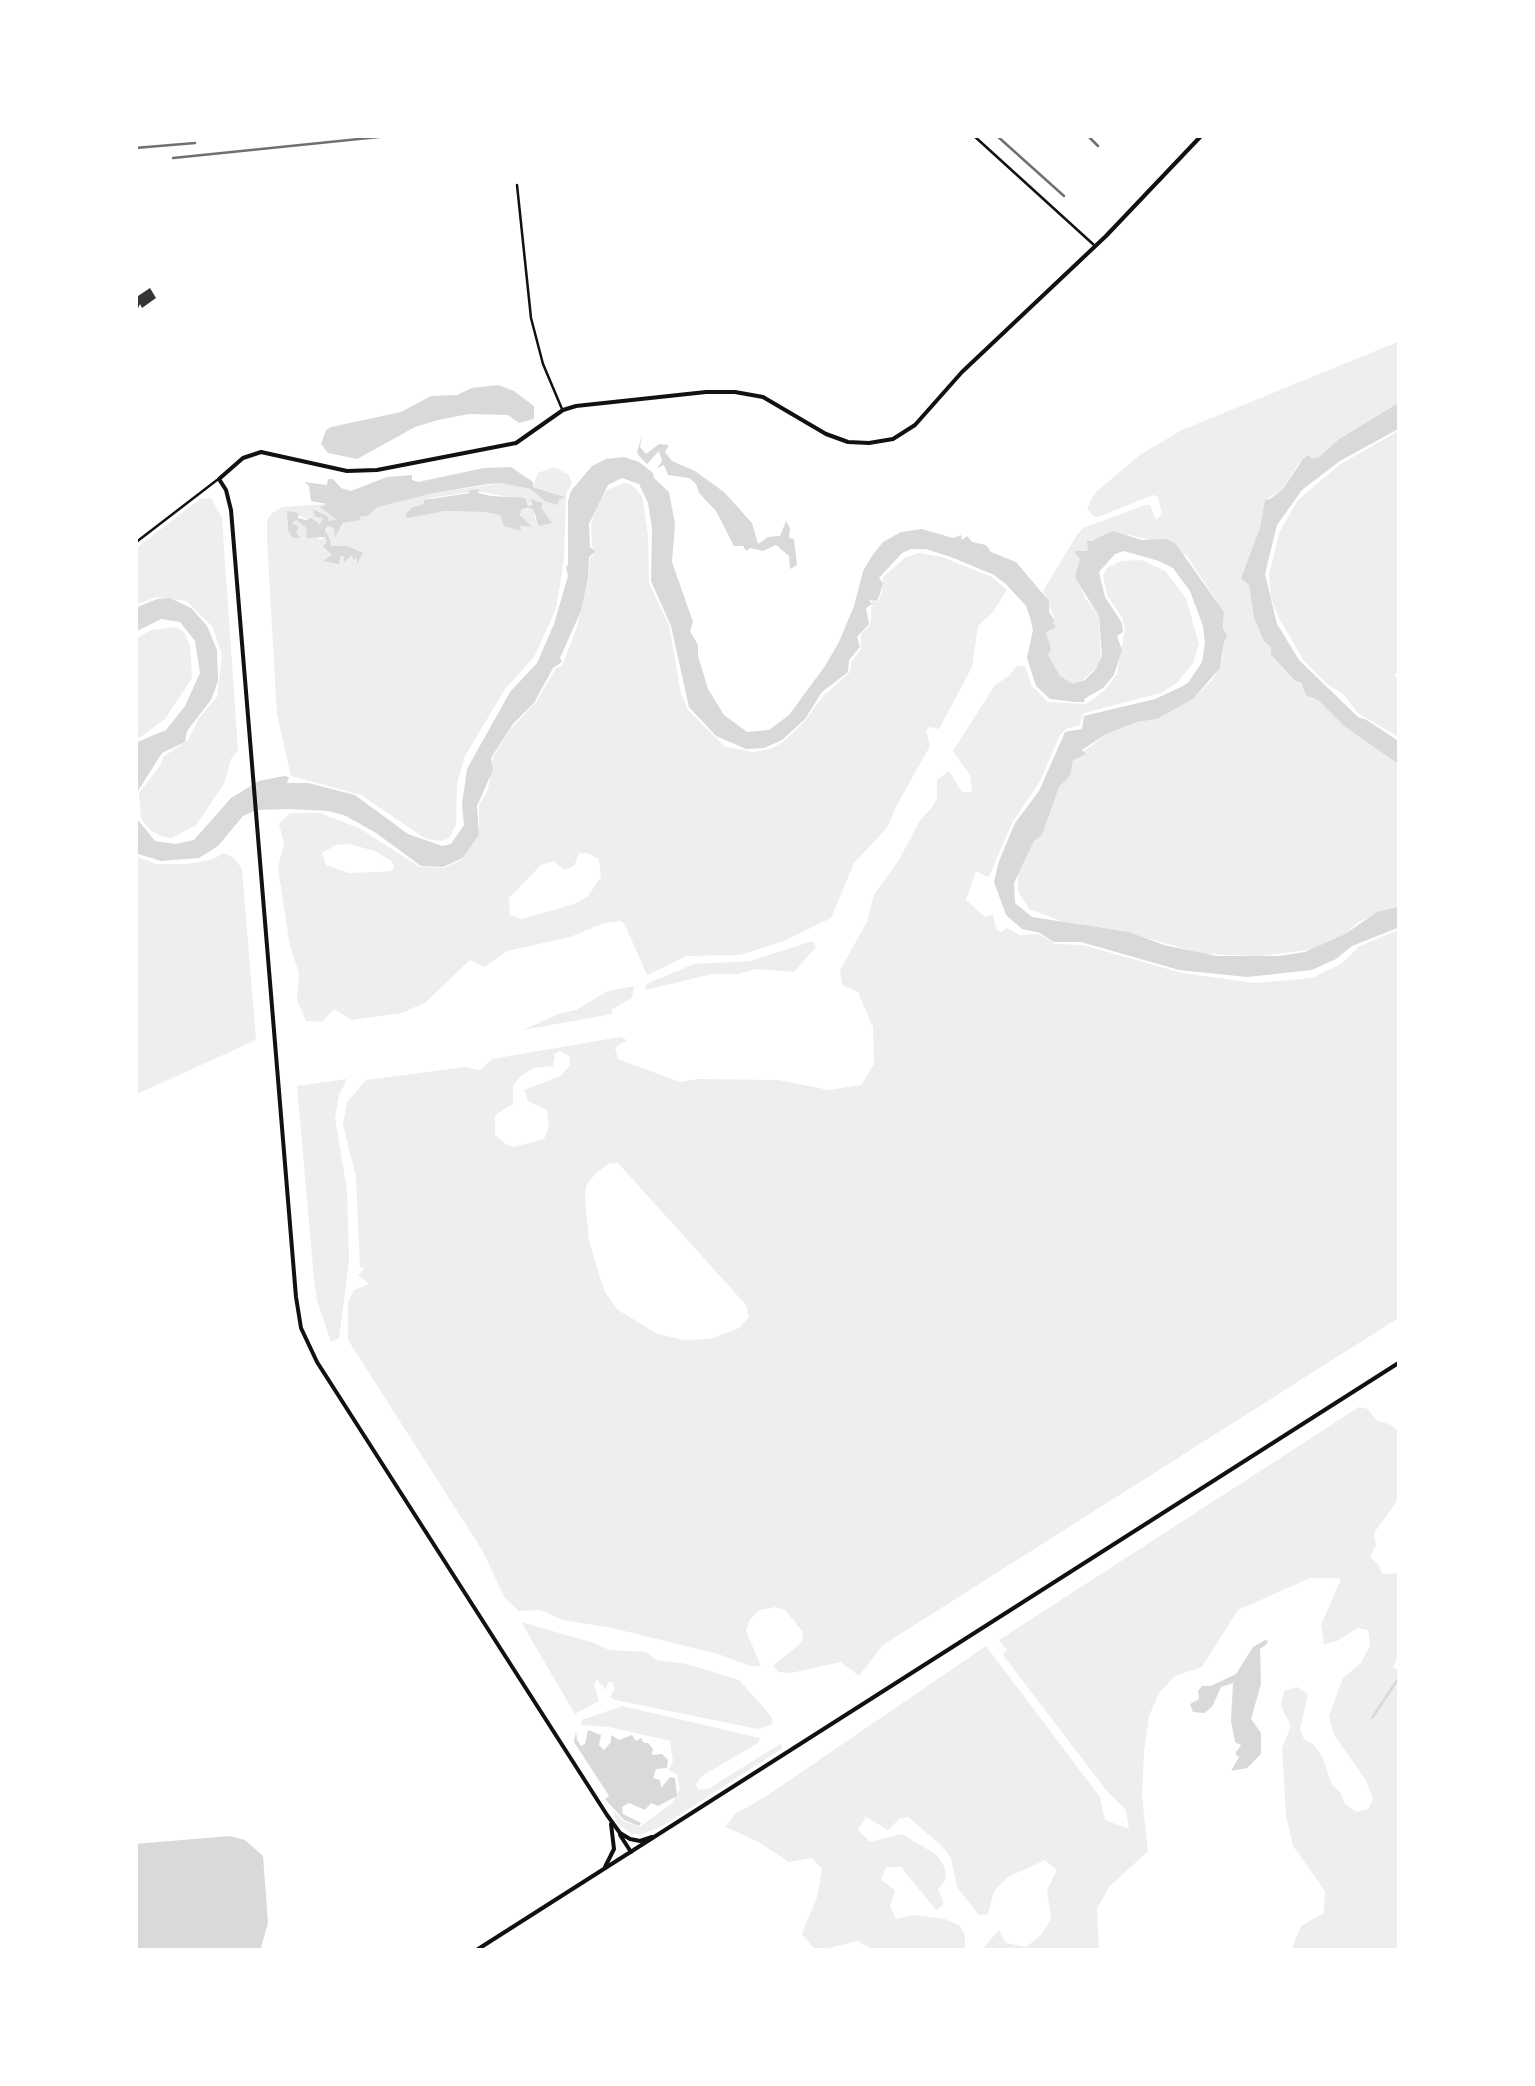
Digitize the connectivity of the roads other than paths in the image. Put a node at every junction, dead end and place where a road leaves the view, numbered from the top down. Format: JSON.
{"nodes":[{"id":1,"x":973,"y":135,"type":"edge"},
{"id":2,"x":1202,"y":135,"type":"edge"},
{"id":3,"x":517,"y":184,"type":"dead end"},
{"id":4,"x":1096,"y":246,"type":"junction"},
{"id":5,"x":563,"y":410,"type":"junction"},
{"id":6,"x":219,"y":479,"type":"junction"},
{"id":7,"x":135,"y":543,"type":"edge"},
{"id":8,"x":1400,"y":1362,"type":"edge"},
{"id":9,"x":606,"y":1816,"type":"junction"},
{"id":10,"x":672,"y":1826,"type":"junction"},
{"id":11,"x":614,"y":1827,"type":"junction"},
{"id":12,"x":614,"y":1839,"type":"junction"},
{"id":13,"x":632,"y":1852,"type":"junction"},
{"id":14,"x":625,"y":1856,"type":"junction"},
{"id":15,"x":599,"y":1872,"type":"junction"},
{"id":16,"x":475,"y":1951,"type":"edge"}],
"edges":[{"from":1,"to":4,"type":"street"},
{"from":2,"to":4,"type":"main road"},
{"from":3,"to":5,"type":"street"},
{"from":4,"to":5,"type":"main road"},
{"from":5,"to":6,"type":"main road"},
{"from":6,"to":7,"type":"street"},
{"from":6,"to":9,"type":"main road"},
{"from":8,"to":10,"type":"main road"},
{"from":9,"to":11,"type":"main road"},
{"from":9,"to":12,"type":"main road"},
{"from":10,"to":11,"type":"main road"},
{"from":10,"to":13,"type":"main road"},
{"from":11,"to":13,"type":"main road"},
{"from":12,"to":14,"type":"main road"},
{"from":12,"to":15,"type":"main road"},
{"from":13,"to":14,"type":"main road"},
{"from":14,"to":15,"type":"main road"},
{"from":15,"to":16,"type":"main road"}]}
